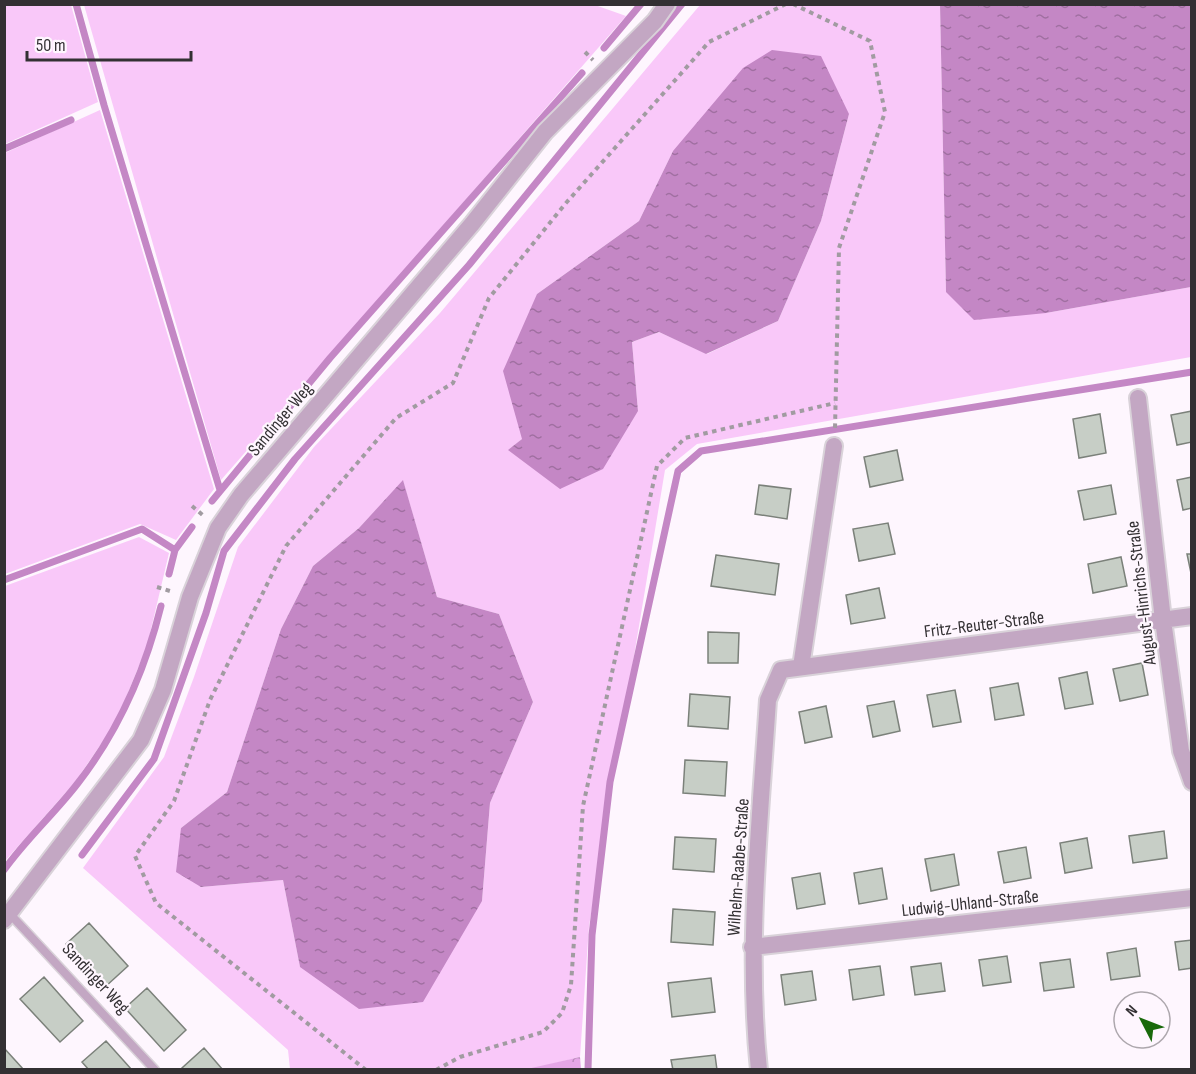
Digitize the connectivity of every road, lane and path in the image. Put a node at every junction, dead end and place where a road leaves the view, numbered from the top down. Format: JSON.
{"nodes":[{"id":1,"x":667,"y":4,"type":"edge"},
{"id":2,"x":786,"y":4,"type":"edge"},
{"id":3,"x":793,"y":4,"type":"edge"},
{"id":4,"x":1138,"y":398,"type":"dead end"},
{"id":5,"x":835,"y":403,"type":"junction"},
{"id":6,"x":835,"y":418,"type":"dead end"},
{"id":7,"x":834,"y":446,"type":"dead end"},
{"id":8,"x":1191,"y":616,"type":"edge"},
{"id":9,"x":1162,"y":620,"type":"junction"},
{"id":10,"x":801,"y":667,"type":"junction"},
{"id":11,"x":781,"y":670,"type":"joint"},
{"id":12,"x":1191,"y":782,"type":"edge"},
{"id":13,"x":1191,"y":898,"type":"edge"},
{"id":14,"x":7,"y":916,"type":"edge"},
{"id":15,"x":752,"y":947,"type":"junction"},
{"id":16,"x":155,"y":1070,"type":"edge"},
{"id":17,"x":366,"y":1070,"type":"edge"},
{"id":18,"x":436,"y":1070,"type":"edge"},
{"id":19,"x":759,"y":1070,"type":"edge"}],
"edges":[{"from":1,"to":14,"type":"street","name":"Sandinger Weg"},
{"from":2,"to":17,"type":"path"},
{"from":3,"to":5,"type":"path"},
{"from":4,"to":9,"type":"street","name":"August-Hinrichs-Straße"},
{"from":5,"to":6,"type":"path"},
{"from":5,"to":18,"type":"path"},
{"from":7,"to":10,"type":"street"},
{"from":8,"to":9,"type":"street","name":"Fritz-Reuter-Straße"},
{"from":9,"to":10,"type":"street","name":"Fritz-Reuter-Straße"},
{"from":9,"to":12,"type":"street","name":"August-Hinrichs-Straße"},
{"from":10,"to":11,"type":"street","name":"Fritz-Reuter-Straße"},
{"from":11,"to":15,"type":"street","name":"Wilhelm-Raabe-Straße"},
{"from":13,"to":15,"type":"street","name":"Ludwig-Uhland-Straße"},
{"from":14,"to":16,"type":"lane","name":"Sandinger Weg"},
{"from":15,"to":19,"type":"street","name":"Wilhelm-Raabe-Straße"}]}
